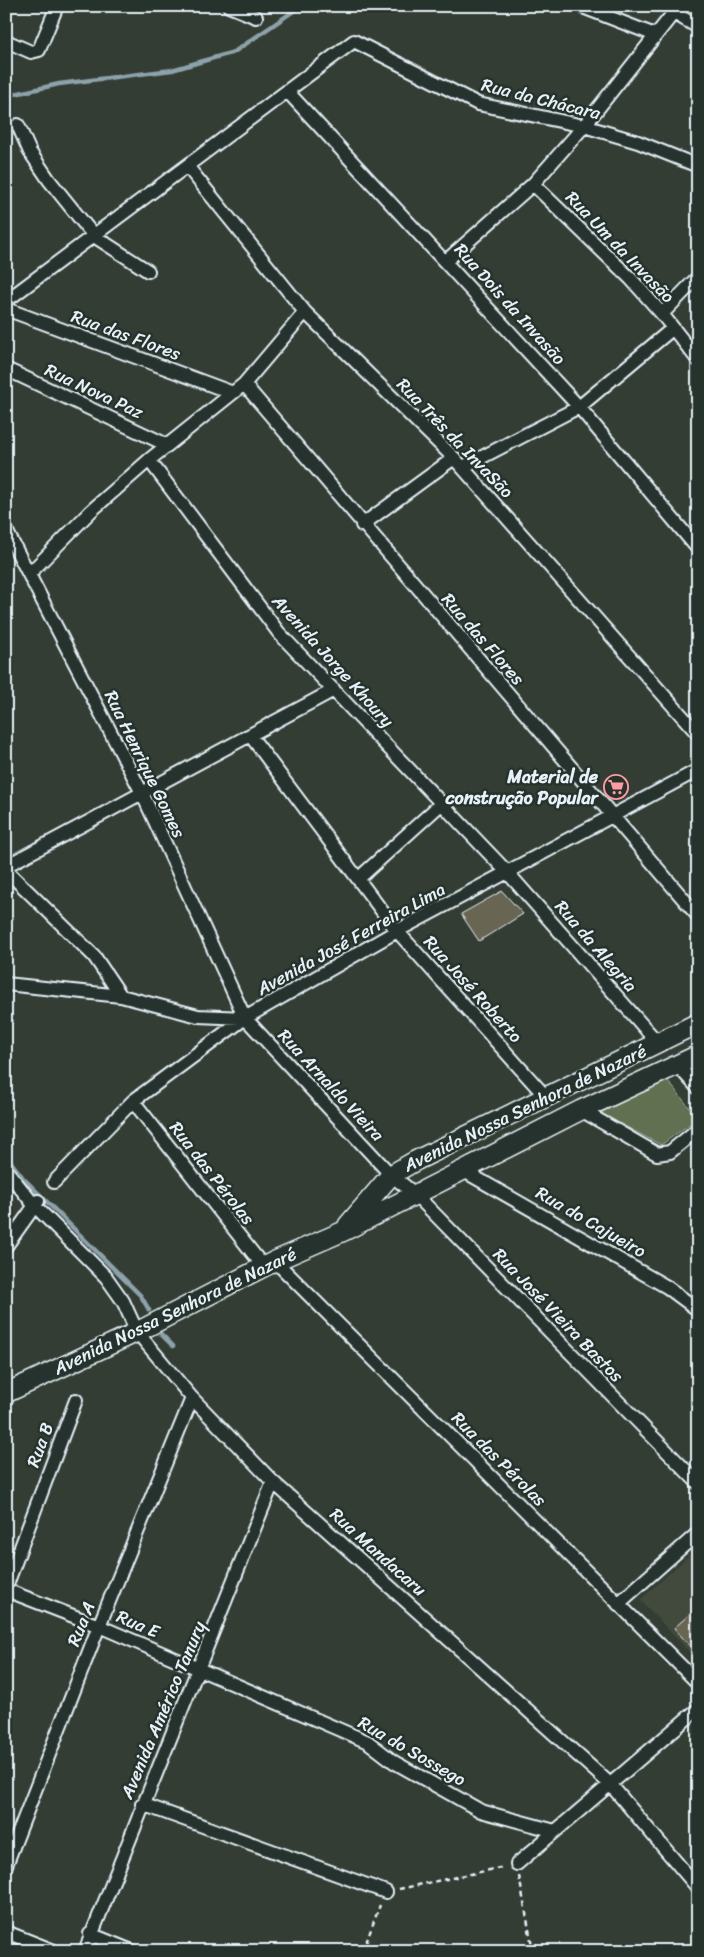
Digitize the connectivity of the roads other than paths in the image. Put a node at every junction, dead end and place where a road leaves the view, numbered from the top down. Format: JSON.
{"nodes":[{"id":1,"x":57,"y":6,"type":"edge"},
{"id":2,"x":229,"y":6,"type":"edge"},
{"id":3,"x":580,"y":6,"type":"edge"},
{"id":4,"x":677,"y":10,"type":"edge"},
{"id":5,"x":256,"y":17,"type":"dead end"},
{"id":6,"x":698,"y":26,"type":"edge"},
{"id":7,"x":655,"y":34,"type":"junction"},
{"id":8,"x":6,"y":41,"type":"edge"},
{"id":9,"x":287,"y":91,"type":"junction"},
{"id":10,"x":18,"y":125,"type":"dead end"},
{"id":11,"x":584,"y":126,"type":"junction"},
{"id":12,"x":187,"y":166,"type":"junction"},
{"id":13,"x":698,"y":166,"type":"edge"},
{"id":14,"x":533,"y":184,"type":"junction"},
{"id":15,"x":94,"y":236,"type":"junction"},
{"id":16,"x":446,"y":261,"type":"junction"},
{"id":17,"x":148,"y":271,"type":"dead end"},
{"id":18,"x":698,"y":277,"type":"edge"},
{"id":19,"x":6,"y":301,"type":"edge"},
{"id":20,"x":6,"y":309,"type":"edge"},
{"id":21,"x":305,"y":312,"type":"junction"},
{"id":22,"x":662,"y":314,"type":"junction"},
{"id":23,"x":672,"y":330,"type":"junction"},
{"id":24,"x":698,"y":360,"type":"edge"},
{"id":25,"x":6,"y":369,"type":"edge"},
{"id":26,"x":244,"y":384,"type":"junction"},
{"id":27,"x":233,"y":393,"type":"junction"},
{"id":28,"x":579,"y":407,"type":"junction"},
{"id":29,"x":167,"y":445,"type":"junction"},
{"id":30,"x":149,"y":460,"type":"junction"},
{"id":31,"x":458,"y":462,"type":"junction"},
{"id":32,"x":362,"y":525,"type":"junction"},
{"id":33,"x":6,"y":530,"type":"edge"},
{"id":34,"x":698,"y":549,"type":"edge"},
{"id":35,"x":30,"y":573,"type":"junction"},
{"id":36,"x":334,"y":690,"type":"junction"},
{"id":37,"x":250,"y":734,"type":"junction"},
{"id":38,"x":698,"y":734,"type":"edge"},
{"id":39,"x":698,"y":770,"type":"edge"},
{"id":40,"x":142,"y":793,"type":"junction"},
{"id":41,"x":442,"y":803,"type":"junction"},
{"id":42,"x":612,"y":816,"type":"junction"},
{"id":43,"x":6,"y":866,"type":"edge"},
{"id":44,"x":6,"y":870,"type":"edge"},
{"id":45,"x":508,"y":873,"type":"junction"},
{"id":46,"x":358,"y":879,"type":"junction"},
{"id":47,"x":698,"y":916,"type":"edge"},
{"id":48,"x":398,"y":931,"type":"junction"},
{"id":49,"x":6,"y":984,"type":"edge"},
{"id":50,"x":121,"y":996,"type":"junction"},
{"id":51,"x":245,"y":1018,"type":"junction"},
{"id":52,"x":698,"y":1023,"type":"edge"},
{"id":53,"x":658,"y":1043,"type":"junction"},
{"id":54,"x":698,"y":1055,"type":"edge"},
{"id":55,"x":677,"y":1065,"type":"junction"},
{"id":56,"x":698,"y":1088,"type":"edge"},
{"id":57,"x":546,"y":1097,"type":"junction"},
{"id":58,"x":133,"y":1101,"type":"junction"},
{"id":59,"x":580,"y":1110,"type":"junction"},
{"id":60,"x":698,"y":1129,"type":"edge"},
{"id":61,"x":6,"y":1170,"type":"edge"},
{"id":62,"x":464,"y":1171,"type":"junction"},
{"id":63,"x":390,"y":1175,"type":"junction"},
{"id":64,"x":54,"y":1182,"type":"dead end"},
{"id":65,"x":415,"y":1194,"type":"junction"},
{"id":66,"x":36,"y":1203,"type":"junction"},
{"id":67,"x":344,"y":1231,"type":"junction"},
{"id":68,"x":6,"y":1246,"type":"edge"},
{"id":69,"x":269,"y":1264,"type":"junction"},
{"id":70,"x":698,"y":1310,"type":"edge"},
{"id":71,"x":137,"y":1332,"type":"junction"},
{"id":72,"x":6,"y":1393,"type":"edge"},
{"id":73,"x":192,"y":1398,"type":"junction"},
{"id":74,"x":76,"y":1400,"type":"dead end"},
{"id":75,"x":273,"y":1482,"type":"junction"},
{"id":76,"x":698,"y":1483,"type":"edge"},
{"id":77,"x":698,"y":1533,"type":"edge"},
{"id":78,"x":6,"y":1588,"type":"edge"},
{"id":79,"x":618,"y":1604,"type":"junction"},
{"id":80,"x":99,"y":1626,"type":"junction"},
{"id":81,"x":200,"y":1669,"type":"junction"},
{"id":82,"x":698,"y":1683,"type":"edge"},
{"id":83,"x":698,"y":1708,"type":"edge"},
{"id":84,"x":610,"y":1784,"type":"junction"},
{"id":85,"x":142,"y":1804,"type":"junction"},
{"id":86,"x":555,"y":1831,"type":"junction"},
{"id":87,"x":517,"y":1864,"type":"road end"},
{"id":88,"x":6,"y":1865,"type":"edge"},
{"id":89,"x":698,"y":1888,"type":"edge"},
{"id":90,"x":386,"y":1892,"type":"road end"},
{"id":91,"x":6,"y":1932,"type":"edge"},
{"id":92,"x":90,"y":1934,"type":"junction"},
{"id":93,"x":54,"y":1951,"type":"edge"},
{"id":94,"x":84,"y":1951,"type":"edge"},
{"id":95,"x":132,"y":1951,"type":"edge"}],
"edges":[{"from":1,"to":8,"type":"street"},
{"from":2,"to":5,"type":"street"},
{"from":3,"to":7,"type":"street"},
{"from":4,"to":6,"type":"street"},
{"from":4,"to":7,"type":"street"},
{"from":7,"to":11,"type":"street"},
{"from":9,"to":11,"type":"street","name":"Rua da Chácara"},
{"from":9,"to":12,"type":"street"},
{"from":9,"to":16,"type":"street","name":"Rua Dois da Invasão"},
{"from":10,"to":15,"type":"street"},
{"from":11,"to":13,"type":"street","name":"Rua da Chácara"},
{"from":11,"to":14,"type":"street"},
{"from":12,"to":15,"type":"street"},
{"from":12,"to":21,"type":"street","name":"Rua Três da InvaSão"},
{"from":14,"to":16,"type":"street"},
{"from":14,"to":22,"type":"street","name":"Rua Um da Invasão"},
{"from":15,"to":17,"type":"street"},
{"from":15,"to":19,"type":"street"},
{"from":16,"to":28,"type":"street","name":"Rua Dois da Invasão"},
{"from":18,"to":22,"type":"street"},
{"from":20,"to":27,"type":"street","name":"Rua das Flores"},
{"from":21,"to":26,"type":"street"},
{"from":21,"to":31,"type":"street","name":"Rua Três da InvaSão"},
{"from":22,"to":23,"type":"street","name":"Rua Um da Invasão"},
{"from":23,"to":24,"type":"street","name":"Rua Um da Invasão"},
{"from":23,"to":28,"type":"street"},
{"from":25,"to":29,"type":"street","name":"Rua Nova Paz"},
{"from":26,"to":27,"type":"street"},
{"from":26,"to":32,"type":"street","name":"Rua das Flores"},
{"from":27,"to":29,"type":"street"},
{"from":28,"to":31,"type":"street"},
{"from":28,"to":34,"type":"street","name":"Rua Dois da Invasão"},
{"from":29,"to":30,"type":"street"},
{"from":30,"to":35,"type":"street"},
{"from":30,"to":36,"type":"street","name":"Avenida Jorge Khoury"},
{"from":31,"to":32,"type":"street"},
{"from":31,"to":38,"type":"street","name":"Rua Três da InvaSão"},
{"from":32,"to":42,"type":"street","name":"Rua das Flores"},
{"from":33,"to":35,"type":"street","name":"Rua Henrique Gomes"},
{"from":35,"to":40,"type":"street","name":"Rua Henrique Gomes"},
{"from":36,"to":37,"type":"street"},
{"from":36,"to":41,"type":"street","name":"Avenida Jorge Khoury"},
{"from":37,"to":40,"type":"street"},
{"from":37,"to":46,"type":"street","name":"Rua José Roberto"},
{"from":39,"to":42,"type":"street","name":"Avenida José Ferreira Lima"},
{"from":40,"to":43,"type":"street"},
{"from":40,"to":51,"type":"street","name":"Rua Henrique Gomes"},
{"from":41,"to":45,"type":"street","name":"Avenida Jorge Khoury"},
{"from":41,"to":46,"type":"street"},
{"from":42,"to":45,"type":"street","name":"Avenida José Ferreira Lima"},
{"from":42,"to":47,"type":"street","name":"Rua das Flores"},
{"from":44,"to":50,"type":"street"},
{"from":45,"to":48,"type":"street","name":"Avenida José Ferreira Lima"},
{"from":45,"to":53,"type":"street","name":"Rua da Alegria"},
{"from":46,"to":48,"type":"street","name":"Rua José Roberto"},
{"from":48,"to":51,"type":"street","name":"Avenida José Ferreira Lima"},
{"from":48,"to":57,"type":"street","name":"Rua José Roberto"},
{"from":49,"to":50,"type":"street"},
{"from":50,"to":51,"type":"street"},
{"from":51,"to":58,"type":"street","name":"Avenida José Ferreira Lima"},
{"from":51,"to":63,"type":"street","name":"Rua Arnaldo Vieira"},
{"from":52,"to":53,"type":"street","name":"Avenida Nossa Senhora de Nazaré"},
{"from":53,"to":57,"type":"street","name":"Avenida Nossa Senhora de Nazaré"},
{"from":54,"to":55,"type":"street","name":"Avenida Nossa Senhora de Nazaré"},
{"from":55,"to":56,"type":"street"},
{"from":55,"to":59,"type":"street","name":"Avenida Nossa Senhora de Nazaré"},
{"from":57,"to":63,"type":"street","name":"Avenida Nossa Senhora de Nazaré"},
{"from":58,"to":64,"type":"street","name":"Avenida José Ferreira Lima"},
{"from":58,"to":69,"type":"street","name":"Rua das Pérolas"},
{"from":59,"to":60,"type":"street"},
{"from":59,"to":62,"type":"street","name":"Avenida Nossa Senhora de Nazaré"},
{"from":61,"to":66,"type":"street","name":"Rua Mandacaru"},
{"from":62,"to":65,"type":"street","name":"Avenida Nossa Senhora de Nazaré"},
{"from":62,"to":70,"type":"street","name":"Rua do Cajueiro"},
{"from":63,"to":65,"type":"street","name":"Rua José Vieira Bastos"},
{"from":63,"to":67,"type":"street","name":"Avenida Nossa Senhora de Nazaré"},
{"from":65,"to":67,"type":"street","name":"Avenida Nossa Senhora de Nazaré"},
{"from":65,"to":76,"type":"street","name":"Rua José Vieira Bastos"},
{"from":66,"to":68,"type":"street"},
{"from":66,"to":71,"type":"street","name":"Rua Mandacaru"},
{"from":67,"to":69,"type":"street","name":"Avenida Nossa Senhora de Nazaré"},
{"from":69,"to":71,"type":"street","name":"Avenida Nossa Senhora de Nazaré"},
{"from":69,"to":79,"type":"street","name":"Rua das Pérolas"},
{"from":71,"to":72,"type":"street","name":"Avenida Nossa Senhora de Nazaré"},
{"from":71,"to":73,"type":"street","name":"Rua Mandacaru"},
{"from":73,"to":75,"type":"street","name":"Rua Mandacaru"},
{"from":73,"to":80,"type":"street","name":"Rua A"},
{"from":74,"to":78,"type":"street","name":"Rua B"},
{"from":75,"to":81,"type":"street","name":"Avenida Américo Tanury"},
{"from":75,"to":84,"type":"street","name":"Rua Mandacaru"},
{"from":77,"to":79,"type":"street"},
{"from":78,"to":80,"type":"street","name":"Rua E"},
{"from":79,"to":82,"type":"street","name":"Rua das Pérolas"},
{"from":80,"to":81,"type":"street","name":"Rua E"},
{"from":80,"to":88,"type":"street","name":"Rua A"},
{"from":81,"to":85,"type":"street","name":"Avenida Américo Tanury"},
{"from":81,"to":86,"type":"street","name":"Rua do Sossego"},
{"from":83,"to":84,"type":"street"},
{"from":84,"to":86,"type":"street"},
{"from":84,"to":89,"type":"street","name":"Rua Mandacaru"},
{"from":85,"to":90,"type":"street"},
{"from":85,"to":92,"type":"street","name":"Avenida Américo Tanury"},
{"from":86,"to":87,"type":"street"},
{"from":91,"to":93,"type":"street"},
{"from":92,"to":94,"type":"street","name":"Avenida Américo Tanury"},
{"from":92,"to":95,"type":"street"}]}
